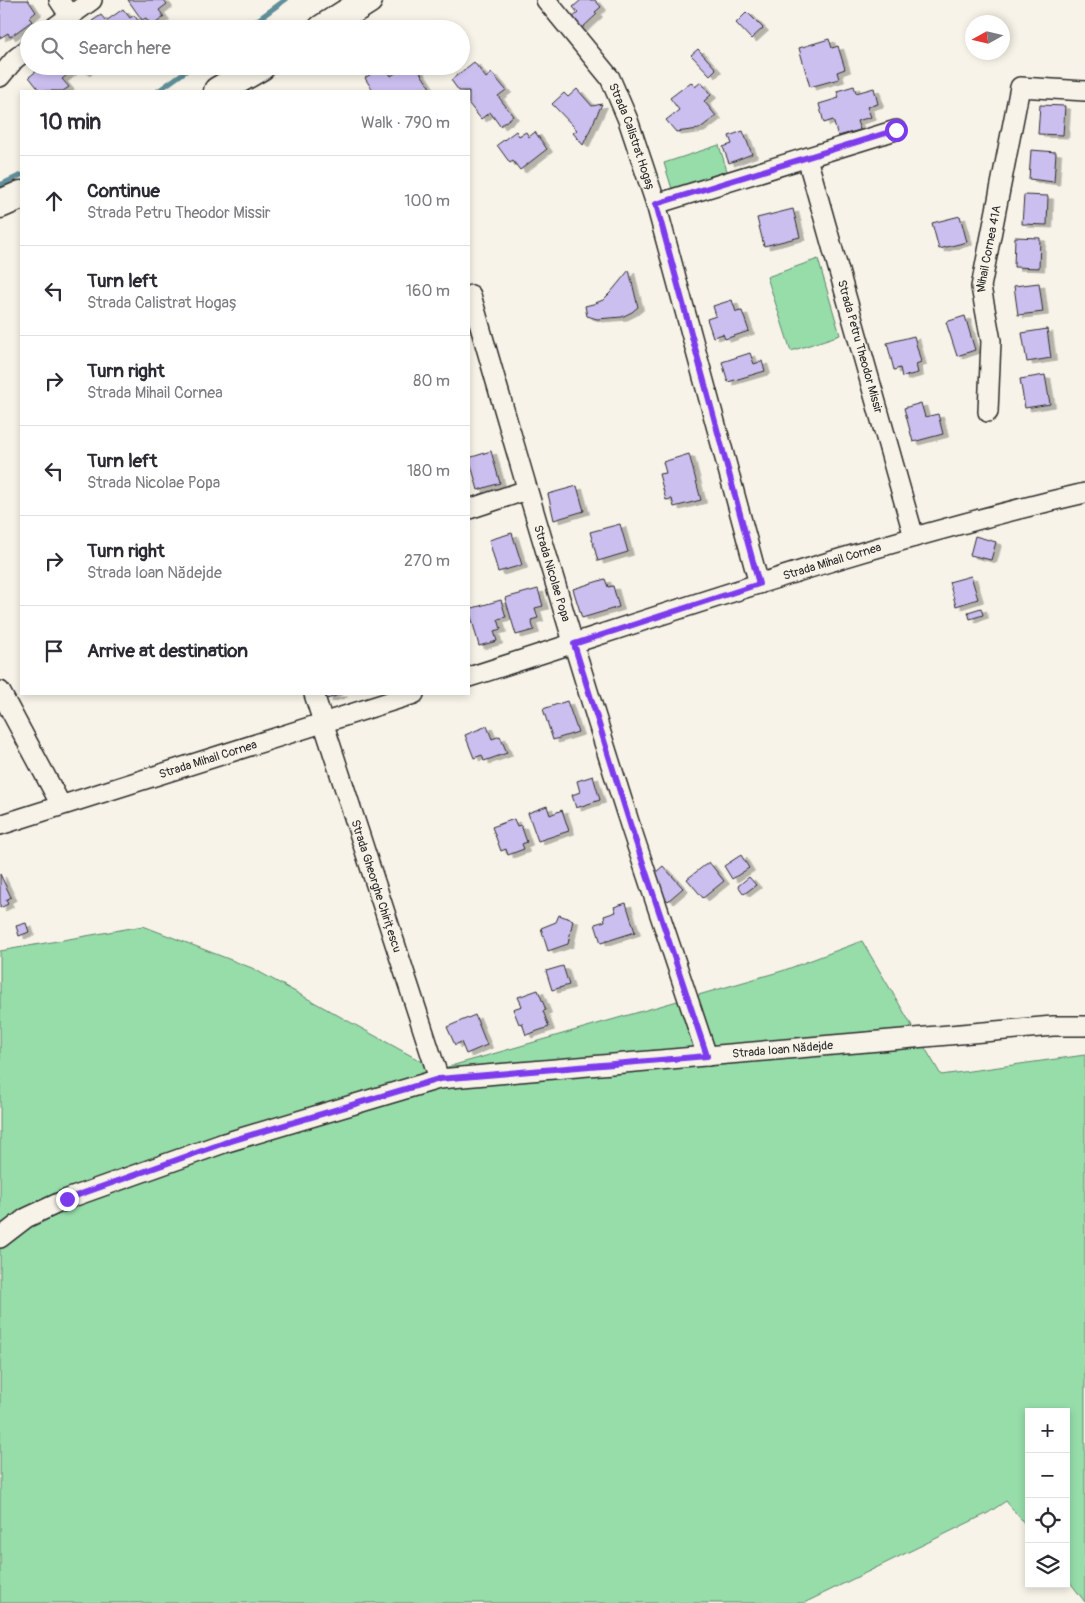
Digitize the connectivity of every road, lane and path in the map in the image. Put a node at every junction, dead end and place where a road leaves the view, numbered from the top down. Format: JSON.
{"nodes":[{"id":1,"x":92,"y":0,"type":"edge"},
{"id":2,"x":368,"y":0,"type":"edge"},
{"id":3,"x":546,"y":0,"type":"edge"},
{"id":4,"x":64,"y":8,"type":"edge"},
{"id":5,"x":57,"y":20,"type":"edge"},
{"id":6,"x":336,"y":20,"type":"edge"},
{"id":7,"x":20,"y":55,"type":"edge"},
{"id":8,"x":246,"y":75,"type":"edge"},
{"id":9,"x":0,"y":77,"type":"edge"},
{"id":10,"x":220,"y":90,"type":"edge"},
{"id":11,"x":1085,"y":91,"type":"edge"},
{"id":12,"x":896,"y":130,"type":"dead end"},
{"id":13,"x":807,"y":158,"type":"junction"},
{"id":14,"x":20,"y":195,"type":"edge"},
{"id":15,"x":0,"y":204,"type":"edge"},
{"id":16,"x":656,"y":204,"type":"junction"},
{"id":17,"x":471,"y":295,"type":"dead end"},
{"id":18,"x":988,"y":412,"type":"dead end"},
{"id":19,"x":527,"y":490,"type":"junction"},
{"id":20,"x":1085,"y":493,"type":"edge"},
{"id":21,"x":470,"y":509,"type":"edge"},
{"id":22,"x":914,"y":537,"type":"junction"},
{"id":23,"x":759,"y":584,"type":"junction"},
{"id":24,"x":574,"y":644,"type":"junction"},
{"id":25,"x":470,"y":677,"type":"edge"},
{"id":26,"x":0,"y":690,"type":"edge"},
{"id":27,"x":314,"y":695,"type":"edge"},
{"id":28,"x":411,"y":695,"type":"edge"},
{"id":29,"x":323,"y":723,"type":"junction"},
{"id":30,"x":61,"y":805,"type":"junction"},
{"id":31,"x":0,"y":825,"type":"edge"},
{"id":32,"x":1085,"y":1026,"type":"edge"},
{"id":33,"x":707,"y":1056,"type":"junction"},
{"id":34,"x":439,"y":1079,"type":"junction"},
{"id":35,"x":0,"y":1238,"type":"edge"}],
"edges":[{"from":1,"to":4,"type":"street"},
{"from":2,"to":6,"type":"main road"},
{"from":3,"to":16,"type":"street","name":"Strada Calistrat Hogaș"},
{"from":4,"to":5,"type":"street"},
{"from":7,"to":9,"type":"street"},
{"from":8,"to":10,"type":"main road"},
{"from":11,"to":18,"type":"street","name":"Mihail Cornea 41A"},
{"from":12,"to":13,"type":"street"},
{"from":13,"to":16,"type":"street"},
{"from":13,"to":22,"type":"street","name":"Strada Petru Theodor Missir"},
{"from":14,"to":15,"type":"main road"},
{"from":16,"to":23,"type":"street","name":"Strada Calistrat Hogaș"},
{"from":17,"to":19,"type":"street","name":"Strada Nicolae Popa"},
{"from":19,"to":21,"type":"street"},
{"from":19,"to":24,"type":"street","name":"Strada Nicolae Popa"},
{"from":20,"to":22,"type":"street","name":"Strada Mihail Cornea"},
{"from":22,"to":23,"type":"street","name":"Strada Mihail Cornea"},
{"from":23,"to":24,"type":"street","name":"Strada Mihail Cornea"},
{"from":24,"to":25,"type":"street","name":"Strada Mihail Cornea"},
{"from":24,"to":33,"type":"street","name":"Strada Nicolae Popa"},
{"from":26,"to":30,"type":"street"},
{"from":27,"to":29,"type":"street","name":"Strada Gheorghe Chirițescu"},
{"from":28,"to":29,"type":"street","name":"Strada Mihail Cornea"},
{"from":29,"to":30,"type":"street","name":"Strada Mihail Cornea"},
{"from":29,"to":34,"type":"street","name":"Strada Gheorghe Chirițescu"},
{"from":30,"to":31,"type":"street","name":"Strada Mihail Cornea"},
{"from":32,"to":33,"type":"street","name":"Strada Ioan Nădejde"},
{"from":33,"to":34,"type":"street","name":"Strada Ioan Nădejde"},
{"from":34,"to":35,"type":"street","name":"Strada Ioan Nădejde"}]}
